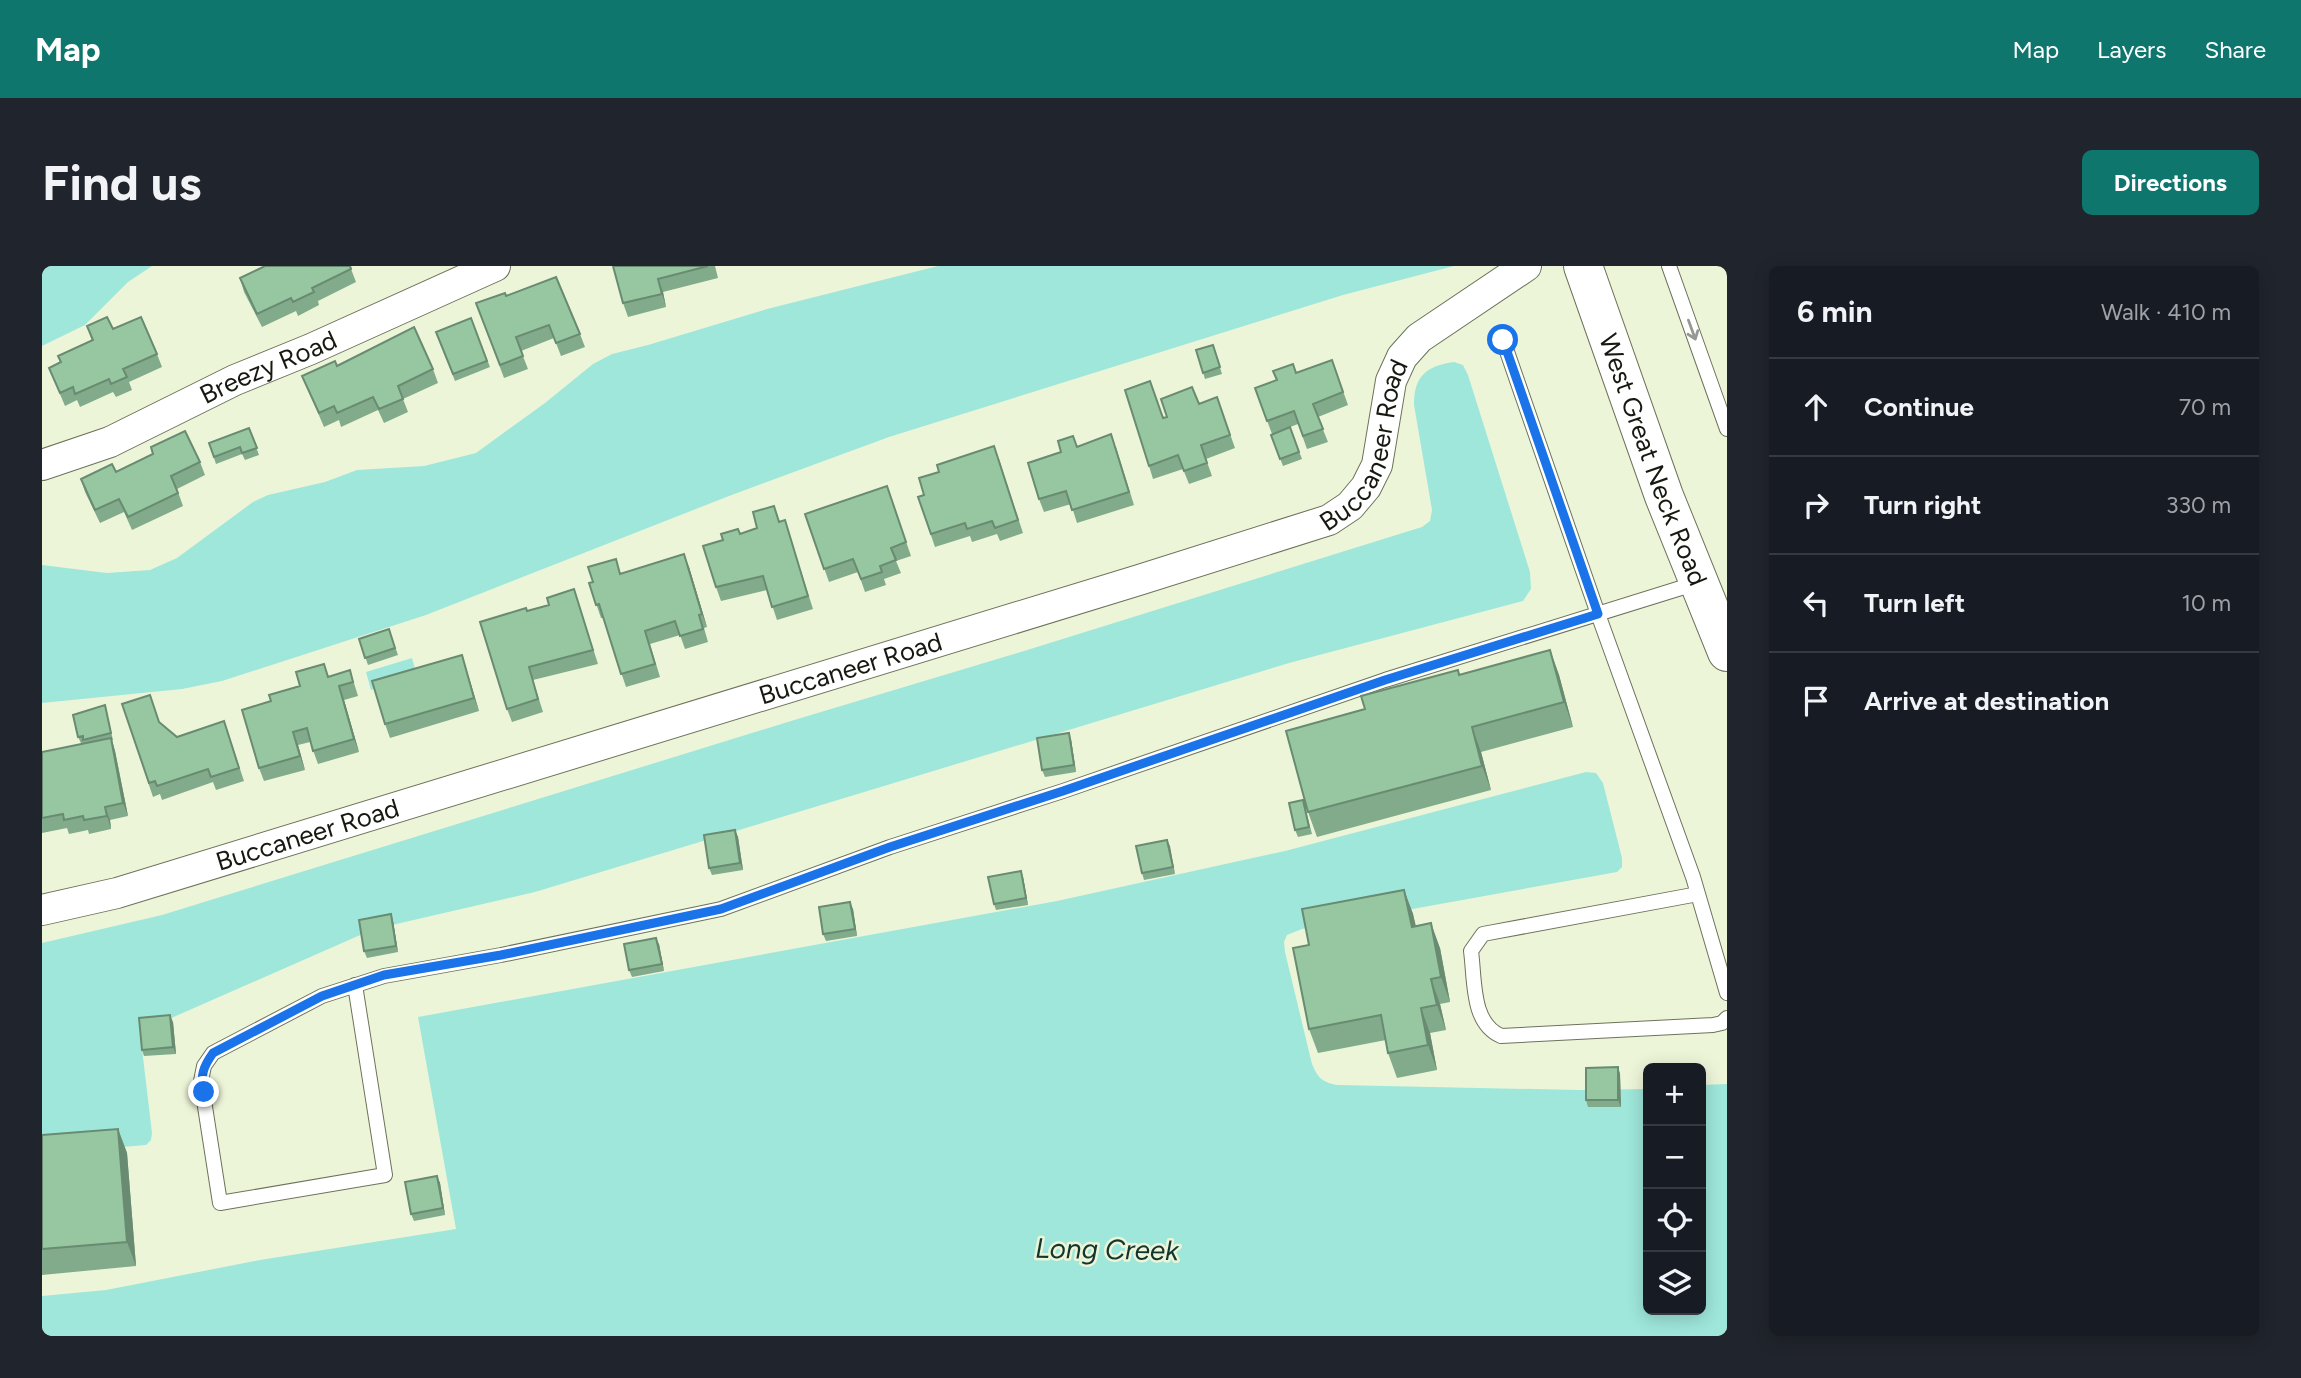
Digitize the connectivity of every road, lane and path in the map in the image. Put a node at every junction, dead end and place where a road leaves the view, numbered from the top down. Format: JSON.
{"nodes":[{"id":1,"x":495,"y":266,"type":"edge"},
{"id":2,"x":1526,"y":266,"type":"edge"},
{"id":3,"x":1583,"y":266,"type":"edge"},
{"id":4,"x":1669,"y":266,"type":"edge"},
{"id":5,"x":1503,"y":340,"type":"dead end"},
{"id":6,"x":1727,"y":429,"type":"edge"},
{"id":7,"x":42,"y":465,"type":"edge"},
{"id":8,"x":1698,"y":582,"type":"junction"},
{"id":9,"x":1598,"y":614,"type":"junction"},
{"id":10,"x":1727,"y":652,"type":"edge"},
{"id":11,"x":1698,"y":894,"type":"junction"},
{"id":12,"x":42,"y":910,"type":"edge"},
{"id":13,"x":355,"y":985,"type":"junction"},
{"id":14,"x":1727,"y":993,"type":"edge"},
{"id":15,"x":1727,"y":1018,"type":"edge"}],
"edges":[{"from":1,"to":7,"type":"street","name":"Breezy Road"},
{"from":2,"to":12,"type":"street","name":"Buccaneer Road"},
{"from":3,"to":8,"type":"street","name":"West Great Neck Road"},
{"from":4,"to":6,"type":"lane","one_way":true},
{"from":5,"to":9,"type":"lane"},
{"from":8,"to":9,"type":"lane"},
{"from":8,"to":10,"type":"street","name":"West Great Neck Road"},
{"from":9,"to":11,"type":"lane"},
{"from":9,"to":13,"type":"lane"},
{"from":11,"to":14,"type":"lane"},
{"from":11,"to":15,"type":"lane"},
{"from":13,"to":13,"type":"lane"}]}
